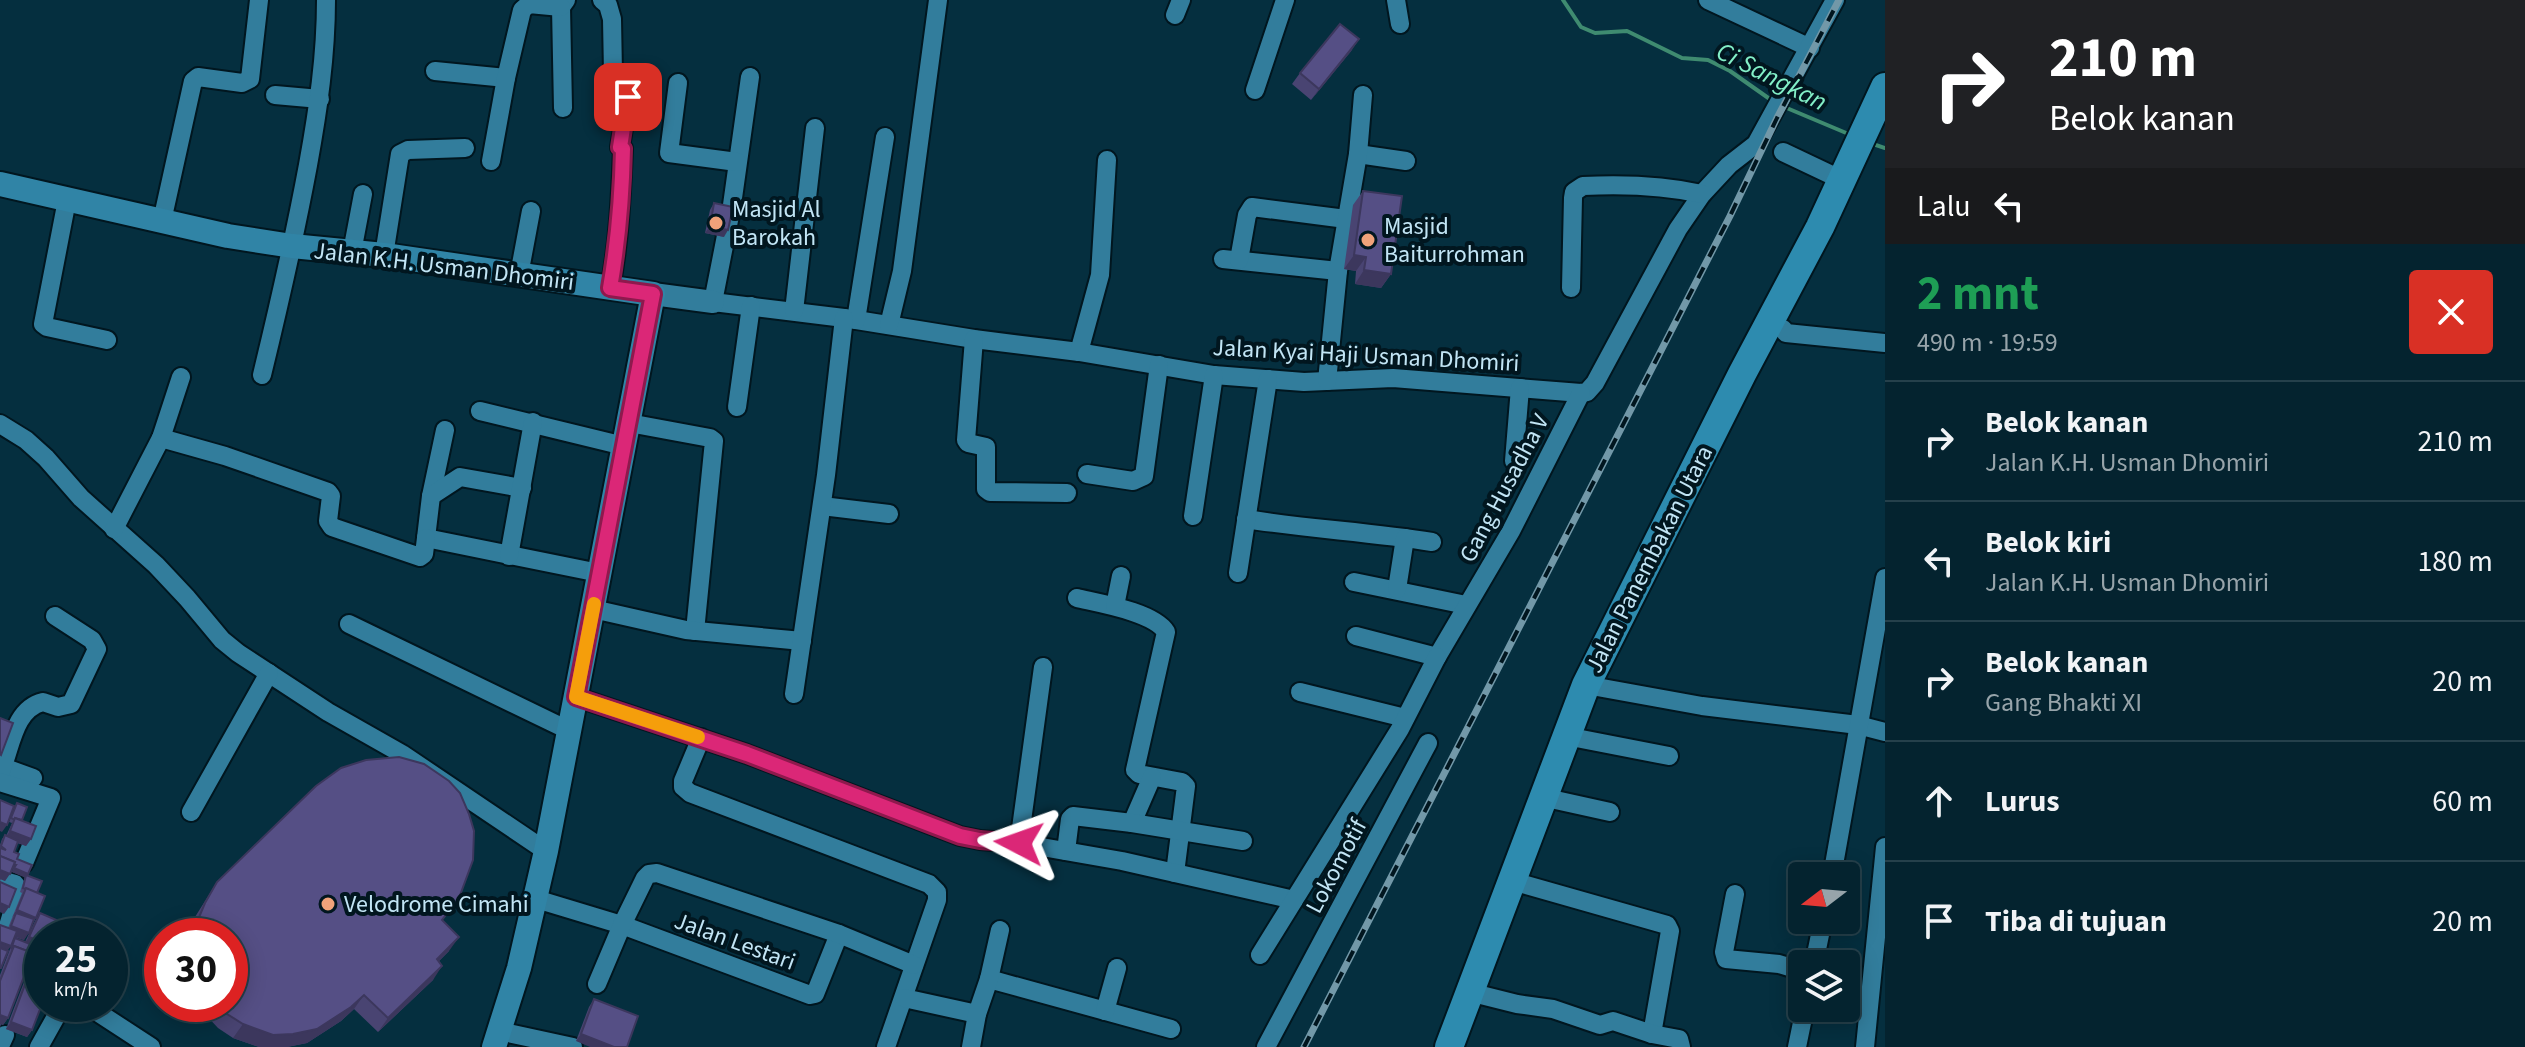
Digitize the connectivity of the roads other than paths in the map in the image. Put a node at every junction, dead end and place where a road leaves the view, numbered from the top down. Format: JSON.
{"nodes":[{"id":1,"x":259,"y":0,"type":"edge"},
{"id":2,"x":326,"y":0,"type":"edge"},
{"id":3,"x":602,"y":0,"type":"edge"},
{"id":4,"x":938,"y":0,"type":"edge"},
{"id":5,"x":1285,"y":0,"type":"edge"},
{"id":6,"x":1396,"y":0,"type":"edge"},
{"id":7,"x":1708,"y":0,"type":"edge"},
{"id":8,"x":1835,"y":0,"type":"edge"},
{"id":9,"x":563,"y":4,"type":"edge"},
{"id":10,"x":1400,"y":24,"type":"dead end"},
{"id":11,"x":1810,"y":48,"type":"junction"},
{"id":12,"x":435,"y":71,"type":"dead end"},
{"id":13,"x":750,"y":77,"type":"dead end"},
{"id":14,"x":506,"y":78,"type":"junction"},
{"id":15,"x":678,"y":83,"type":"dead end"},
{"id":16,"x":1885,"y":87,"type":"edge"},
{"id":17,"x":1255,"y":90,"type":"dead end"},
{"id":18,"x":275,"y":95,"type":"dead end"},
{"id":19,"x":1363,"y":95,"type":"dead end"},
{"id":20,"x":320,"y":99,"type":"junction"},
{"id":21,"x":563,"y":108,"type":"dead end"},
{"id":22,"x":815,"y":128,"type":"dead end"},
{"id":23,"x":885,"y":137,"type":"dead end"},
{"id":24,"x":465,"y":148,"type":"dead end"},
{"id":25,"x":1783,"y":152,"type":"dead end"},
{"id":26,"x":1358,"y":154,"type":"junction"},
{"id":27,"x":1107,"y":160,"type":"dead end"},
{"id":28,"x":491,"y":161,"type":"dead end"},
{"id":29,"x":1406,"y":161,"type":"dead end"},
{"id":30,"x":737,"y":162,"type":"junction"},
{"id":31,"x":1842,"y":180,"type":"junction"},
{"id":32,"x":0,"y":184,"type":"edge"},
{"id":33,"x":363,"y":194,"type":"dead end"},
{"id":34,"x":1702,"y":194,"type":"junction"},
{"id":35,"x":67,"y":200,"type":"junction"},
{"id":36,"x":531,"y":211,"type":"dead end"},
{"id":37,"x":1346,"y":219,"type":"junction"},
{"id":38,"x":162,"y":221,"type":"junction"},
{"id":39,"x":292,"y":246,"type":"junction"},
{"id":40,"x":352,"y":252,"type":"junction"},
{"id":41,"x":384,"y":255,"type":"junction"},
{"id":42,"x":1338,"y":271,"type":"junction"},
{"id":43,"x":519,"y":275,"type":"junction"},
{"id":44,"x":610,"y":288,"type":"junction"},
{"id":45,"x":1571,"y":288,"type":"dead end"},
{"id":46,"x":653,"y":294,"type":"junction"},
{"id":47,"x":713,"y":302,"type":"junction"},
{"id":48,"x":751,"y":306,"type":"junction"},
{"id":49,"x":794,"y":311,"type":"junction"},
{"id":50,"x":850,"y":319,"type":"junction"},
{"id":51,"x":889,"y":325,"type":"junction"},
{"id":52,"x":1768,"y":325,"type":"junction"},
{"id":53,"x":974,"y":339,"type":"junction"},
{"id":54,"x":107,"y":340,"type":"dead end"},
{"id":55,"x":1885,"y":343,"type":"edge"},
{"id":56,"x":1079,"y":352,"type":"junction"},
{"id":57,"x":1159,"y":365,"type":"junction"},
{"id":58,"x":262,"y":375,"type":"dead end"},
{"id":59,"x":1214,"y":375,"type":"junction"},
{"id":60,"x":181,"y":377,"type":"dead end"},
{"id":61,"x":1268,"y":379,"type":"junction"},
{"id":62,"x":1327,"y":381,"type":"junction"},
{"id":63,"x":1520,"y":388,"type":"junction"},
{"id":64,"x":1581,"y":393,"type":"junction"},
{"id":65,"x":737,"y":407,"type":"dead end"},
{"id":66,"x":480,"y":411,"type":"dead end"},
{"id":67,"x":533,"y":422,"type":"junction"},
{"id":68,"x":0,"y":424,"type":"edge"},
{"id":69,"x":445,"y":430,"type":"dead end"},
{"id":70,"x":627,"y":434,"type":"junction"},
{"id":71,"x":161,"y":438,"type":"junction"},
{"id":72,"x":1514,"y":461,"type":"dead end"},
{"id":73,"x":1087,"y":474,"type":"dead end"},
{"id":74,"x":522,"y":488,"type":"junction"},
{"id":75,"x":1067,"y":493,"type":"dead end"},
{"id":76,"x":431,"y":496,"type":"junction"},
{"id":77,"x":822,"y":506,"type":"junction"},
{"id":78,"x":889,"y":514,"type":"dead end"},
{"id":79,"x":1193,"y":516,"type":"dead end"},
{"id":80,"x":1246,"y":519,"type":"junction"},
{"id":81,"x":114,"y":529,"type":"junction"},
{"id":82,"x":426,"y":538,"type":"junction"},
{"id":83,"x":1405,"y":538,"type":"junction"},
{"id":84,"x":1432,"y":542,"type":"dead end"},
{"id":85,"x":509,"y":556,"type":"junction"},
{"id":86,"x":599,"y":573,"type":"junction"},
{"id":87,"x":1238,"y":573,"type":"dead end"},
{"id":88,"x":1121,"y":576,"type":"dead end"},
{"id":89,"x":1885,"y":578,"type":"edge"},
{"id":90,"x":1354,"y":582,"type":"dead end"},
{"id":91,"x":1397,"y":589,"type":"junction"},
{"id":92,"x":1077,"y":598,"type":"dead end"},
{"id":93,"x":1466,"y":605,"type":"junction"},
{"id":94,"x":1115,"y":606,"type":"junction"},
{"id":95,"x":593,"y":609,"type":"junction"},
{"id":96,"x":55,"y":616,"type":"dead end"},
{"id":97,"x":349,"y":624,"type":"dead end"},
{"id":98,"x":695,"y":631,"type":"junction"},
{"id":99,"x":1356,"y":636,"type":"dead end"},
{"id":100,"x":802,"y":641,"type":"junction"},
{"id":101,"x":1437,"y":657,"type":"junction"},
{"id":102,"x":1043,"y":667,"type":"dead end"},
{"id":103,"x":269,"y":673,"type":"junction"},
{"id":104,"x":1586,"y":685,"type":"junction"},
{"id":105,"x":1300,"y":692,"type":"dead end"},
{"id":106,"x":794,"y":694,"type":"dead end"},
{"id":107,"x":576,"y":697,"type":"junction"},
{"id":108,"x":1403,"y":724,"type":"junction"},
{"id":109,"x":1858,"y":725,"type":"junction"},
{"id":110,"x":570,"y":731,"type":"junction"},
{"id":111,"x":1885,"y":732,"type":"edge"},
{"id":112,"x":1566,"y":736,"type":"junction"},
{"id":113,"x":701,"y":738,"type":"junction"},
{"id":114,"x":1428,"y":743,"type":"dead end"},
{"id":115,"x":1669,"y":756,"type":"dead end"},
{"id":116,"x":1,"y":772,"type":"edge"},
{"id":117,"x":1152,"y":777,"type":"junction"},
{"id":118,"x":33,"y":778,"type":"dead end"},
{"id":119,"x":1542,"y":797,"type":"junction"},
{"id":120,"x":191,"y":812,"type":"dead end"},
{"id":121,"x":1610,"y":812,"type":"dead end"},
{"id":122,"x":1132,"y":823,"type":"junction"},
{"id":123,"x":1181,"y":832,"type":"junction"},
{"id":124,"x":1243,"y":841,"type":"dead end"},
{"id":125,"x":1019,"y":843,"type":"junction"},
{"id":126,"x":1885,"y":847,"type":"edge"},
{"id":127,"x":546,"y":851,"type":"junction"},
{"id":128,"x":1066,"y":851,"type":"junction"},
{"id":129,"x":1834,"y":862,"type":"edge"},
{"id":130,"x":24,"y":863,"type":"edge"},
{"id":131,"x":1175,"y":873,"type":"junction"},
{"id":132,"x":0,"y":880,"type":"edge"},
{"id":133,"x":1512,"y":881,"type":"junction"},
{"id":134,"x":1735,"y":894,"type":"dead end"},
{"id":135,"x":536,"y":899,"type":"junction"},
{"id":136,"x":1294,"y":900,"type":"junction"},
{"id":137,"x":622,"y":925,"type":"junction"},
{"id":138,"x":8,"y":926,"type":"edge"},
{"id":139,"x":1000,"y":930,"type":"dead end"},
{"id":140,"x":839,"y":934,"type":"junction"},
{"id":141,"x":1260,"y":955,"type":"dead end"},
{"id":142,"x":914,"y":965,"type":"junction"},
{"id":143,"x":1788,"y":967,"type":"edge"},
{"id":144,"x":1117,"y":968,"type":"dead end"},
{"id":145,"x":989,"y":979,"type":"junction"},
{"id":146,"x":597,"y":984,"type":"dead end"},
{"id":147,"x":1469,"y":992,"type":"junction"},
{"id":148,"x":904,"y":998,"type":"junction"},
{"id":149,"x":1105,"y":1011,"type":"junction"},
{"id":150,"x":977,"y":1014,"type":"junction"},
{"id":151,"x":53,"y":1022,"type":"edge"},
{"id":152,"x":113,"y":1022,"type":"edge"},
{"id":153,"x":1802,"y":1022,"type":"edge"},
{"id":154,"x":1171,"y":1029,"type":"dead end"},
{"id":155,"x":1652,"y":1034,"type":"junction"},
{"id":156,"x":496,"y":1039,"type":"edge"},
{"id":157,"x":39,"y":1047,"type":"edge"},
{"id":158,"x":151,"y":1047,"type":"edge"},
{"id":159,"x":573,"y":1047,"type":"edge"},
{"id":160,"x":886,"y":1047,"type":"edge"},
{"id":161,"x":971,"y":1047,"type":"edge"},
{"id":162,"x":1266,"y":1047,"type":"edge"},
{"id":163,"x":1449,"y":1047,"type":"edge"},
{"id":164,"x":1681,"y":1047,"type":"edge"},
{"id":165,"x":1797,"y":1047,"type":"edge"},
{"id":166,"x":1865,"y":1047,"type":"edge"}],
"edges":[{"from":1,"to":38,"type":"street"},
{"from":2,"to":20,"type":"street"},
{"from":3,"to":44,"type":"street"},
{"from":4,"to":51,"type":"street"},
{"from":5,"to":17,"type":"street"},
{"from":6,"to":10,"type":"street"},
{"from":7,"to":11,"type":"street"},
{"from":8,"to":11,"type":"street"},
{"from":9,"to":14,"type":"street"},
{"from":9,"to":21,"type":"street"},
{"from":11,"to":34,"type":"street"},
{"from":12,"to":14,"type":"street"},
{"from":13,"to":30,"type":"street"},
{"from":14,"to":28,"type":"street"},
{"from":15,"to":30,"type":"street"},
{"from":16,"to":31,"type":"main road","name":"Jalan Panembakan Utara"},
{"from":18,"to":20,"type":"street"},
{"from":19,"to":26,"type":"street"},
{"from":20,"to":39,"type":"street"},
{"from":22,"to":49,"type":"street"},
{"from":23,"to":50,"type":"street"},
{"from":24,"to":41,"type":"street"},
{"from":25,"to":31,"type":"street"},
{"from":26,"to":29,"type":"street"},
{"from":26,"to":37,"type":"street"},
{"from":27,"to":56,"type":"street"},
{"from":30,"to":47,"type":"street"},
{"from":31,"to":52,"type":"main road","name":"Jalan Panembakan Utara"},
{"from":32,"to":35,"type":"main road","name":"Jalan K.H. Usman Dhomiri"},
{"from":33,"to":40,"type":"street"},
{"from":34,"to":45,"type":"street"},
{"from":34,"to":64,"type":"street"},
{"from":35,"to":38,"type":"main road","name":"Jalan K.H. Usman Dhomiri"},
{"from":35,"to":54,"type":"street"},
{"from":36,"to":43,"type":"street"},
{"from":37,"to":42,"type":"street"},
{"from":37,"to":42,"type":"street"},
{"from":38,"to":39,"type":"main road","name":"Jalan K.H. Usman Dhomiri"},
{"from":39,"to":40,"type":"main road","name":"Jalan K.H. Usman Dhomiri"},
{"from":39,"to":58,"type":"street"},
{"from":40,"to":41,"type":"main road","name":"Jalan K.H. Usman Dhomiri"},
{"from":41,"to":43,"type":"main road","name":"Jalan K.H. Usman Dhomiri"},
{"from":42,"to":62,"type":"street"},
{"from":43,"to":44,"type":"main road","name":"Jalan K.H. Usman Dhomiri"},
{"from":44,"to":46,"type":"main road","name":"Jalan K.H. Usman Dhomiri"},
{"from":46,"to":47,"type":"street","name":"Jalan Kyai Haji Usman Dhomiri"},
{"from":46,"to":70,"type":"main road"},
{"from":47,"to":48,"type":"street","name":"Jalan Kyai Haji Usman Dhomiri"},
{"from":48,"to":49,"type":"street","name":"Jalan Kyai Haji Usman Dhomiri"},
{"from":48,"to":65,"type":"street"},
{"from":49,"to":50,"type":"street","name":"Jalan Kyai Haji Usman Dhomiri"},
{"from":50,"to":51,"type":"street","name":"Jalan Kyai Haji Usman Dhomiri"},
{"from":50,"to":77,"type":"street"},
{"from":51,"to":53,"type":"street","name":"Jalan Kyai Haji Usman Dhomiri"},
{"from":52,"to":55,"type":"street"},
{"from":52,"to":104,"type":"main road","name":"Jalan Panembakan Utara"},
{"from":53,"to":56,"type":"street","name":"Jalan Kyai Haji Usman Dhomiri"},
{"from":53,"to":75,"type":"street"},
{"from":56,"to":57,"type":"street","name":"Jalan Kyai Haji Usman Dhomiri"},
{"from":57,"to":59,"type":"street","name":"Jalan Kyai Haji Usman Dhomiri"},
{"from":57,"to":73,"type":"street"},
{"from":59,"to":61,"type":"street","name":"Jalan Kyai Haji Usman Dhomiri"},
{"from":59,"to":79,"type":"street"},
{"from":60,"to":71,"type":"street"},
{"from":61,"to":62,"type":"street","name":"Jalan Kyai Haji Usman Dhomiri"},
{"from":61,"to":80,"type":"street"},
{"from":62,"to":63,"type":"street","name":"Jalan Kyai Haji Usman Dhomiri"},
{"from":63,"to":64,"type":"street","name":"Jalan Kyai Haji Usman Dhomiri"},
{"from":63,"to":72,"type":"street"},
{"from":64,"to":93,"type":"street","name":"Gang Husadha V"},
{"from":66,"to":67,"type":"street"},
{"from":67,"to":70,"type":"street"},
{"from":67,"to":74,"type":"street"},
{"from":68,"to":81,"type":"street"},
{"from":69,"to":76,"type":"street"},
{"from":70,"to":86,"type":"main road"},
{"from":70,"to":98,"type":"street"},
{"from":71,"to":81,"type":"street"},
{"from":71,"to":82,"type":"street"},
{"from":74,"to":76,"type":"street"},
{"from":74,"to":85,"type":"street"},
{"from":76,"to":82,"type":"street"},
{"from":77,"to":78,"type":"street"},
{"from":77,"to":100,"type":"street"},
{"from":80,"to":83,"type":"street"},
{"from":80,"to":87,"type":"street"},
{"from":81,"to":103,"type":"street"},
{"from":82,"to":85,"type":"street"},
{"from":83,"to":84,"type":"street"},
{"from":83,"to":91,"type":"street"},
{"from":85,"to":86,"type":"street"},
{"from":86,"to":95,"type":"main road"},
{"from":88,"to":94,"type":"street"},
{"from":89,"to":109,"type":"street"},
{"from":90,"to":91,"type":"street"},
{"from":91,"to":93,"type":"street"},
{"from":92,"to":94,"type":"street"},
{"from":93,"to":101,"type":"street","name":"Gang Husadha V"},
{"from":94,"to":117,"type":"street"},
{"from":95,"to":98,"type":"street"},
{"from":95,"to":107,"type":"main road"},
{"from":96,"to":116,"type":"street"},
{"from":97,"to":110,"type":"street"},
{"from":98,"to":100,"type":"street"},
{"from":99,"to":101,"type":"street"},
{"from":100,"to":106,"type":"street"},
{"from":101,"to":108,"type":"street","name":"Gang Husadha V"},
{"from":102,"to":125,"type":"street"},
{"from":103,"to":120,"type":"street"},
{"from":103,"to":127,"type":"street"},
{"from":104,"to":109,"type":"street"},
{"from":104,"to":112,"type":"main road","name":"Jalan Panembakan Utara"},
{"from":105,"to":108,"type":"street"},
{"from":107,"to":110,"type":"main road"},
{"from":107,"to":113,"type":"street"},
{"from":108,"to":136,"type":"street","name":"Gang Husadha V"},
{"from":109,"to":111,"type":"street"},
{"from":109,"to":129,"type":"street"},
{"from":110,"to":127,"type":"main road"},
{"from":112,"to":115,"type":"street"},
{"from":112,"to":119,"type":"main road","name":"Jalan Panembakan Utara"},
{"from":113,"to":125,"type":"street"},
{"from":113,"to":142,"type":"street"},
{"from":114,"to":162,"type":"street","name":"Lokomotif"},
{"from":116,"to":118,"type":"street"},
{"from":116,"to":130,"type":"street"},
{"from":117,"to":122,"type":"street"},
{"from":117,"to":123,"type":"street"},
{"from":119,"to":121,"type":"street"},
{"from":119,"to":133,"type":"main road","name":"Jalan Panembakan Utara"},
{"from":122,"to":123,"type":"street"},
{"from":122,"to":128,"type":"street"},
{"from":123,"to":124,"type":"street"},
{"from":123,"to":131,"type":"street"},
{"from":125,"to":128,"type":"street"},
{"from":126,"to":166,"type":"street"},
{"from":127,"to":135,"type":"main road"},
{"from":128,"to":131,"type":"street"},
{"from":131,"to":136,"type":"street"},
{"from":132,"to":138,"type":"street"},
{"from":133,"to":147,"type":"main road","name":"Jalan Panembakan Utara"},
{"from":133,"to":155,"type":"street"},
{"from":134,"to":143,"type":"street"},
{"from":135,"to":137,"type":"street"},
{"from":135,"to":156,"type":"main road"},
{"from":136,"to":141,"type":"street","name":"Gang Husadha V"},
{"from":137,"to":140,"type":"street"},
{"from":137,"to":140,"type":"street","name":"Jalan Lestari"},
{"from":137,"to":146,"type":"street"},
{"from":139,"to":145,"type":"street"},
{"from":140,"to":142,"type":"street"},
{"from":142,"to":148,"type":"street"},
{"from":144,"to":149,"type":"street"},
{"from":145,"to":149,"type":"street"},
{"from":145,"to":150,"type":"street"},
{"from":147,"to":155,"type":"street"},
{"from":147,"to":163,"type":"main road","name":"Jalan Panembakan Utara"},
{"from":148,"to":150,"type":"street"},
{"from":148,"to":160,"type":"street"},
{"from":149,"to":154,"type":"street"},
{"from":150,"to":161,"type":"street"},
{"from":151,"to":157,"type":"street"},
{"from":152,"to":158,"type":"street"},
{"from":153,"to":165,"type":"street"},
{"from":155,"to":164,"type":"street"},
{"from":156,"to":159,"type":"street"}]}
